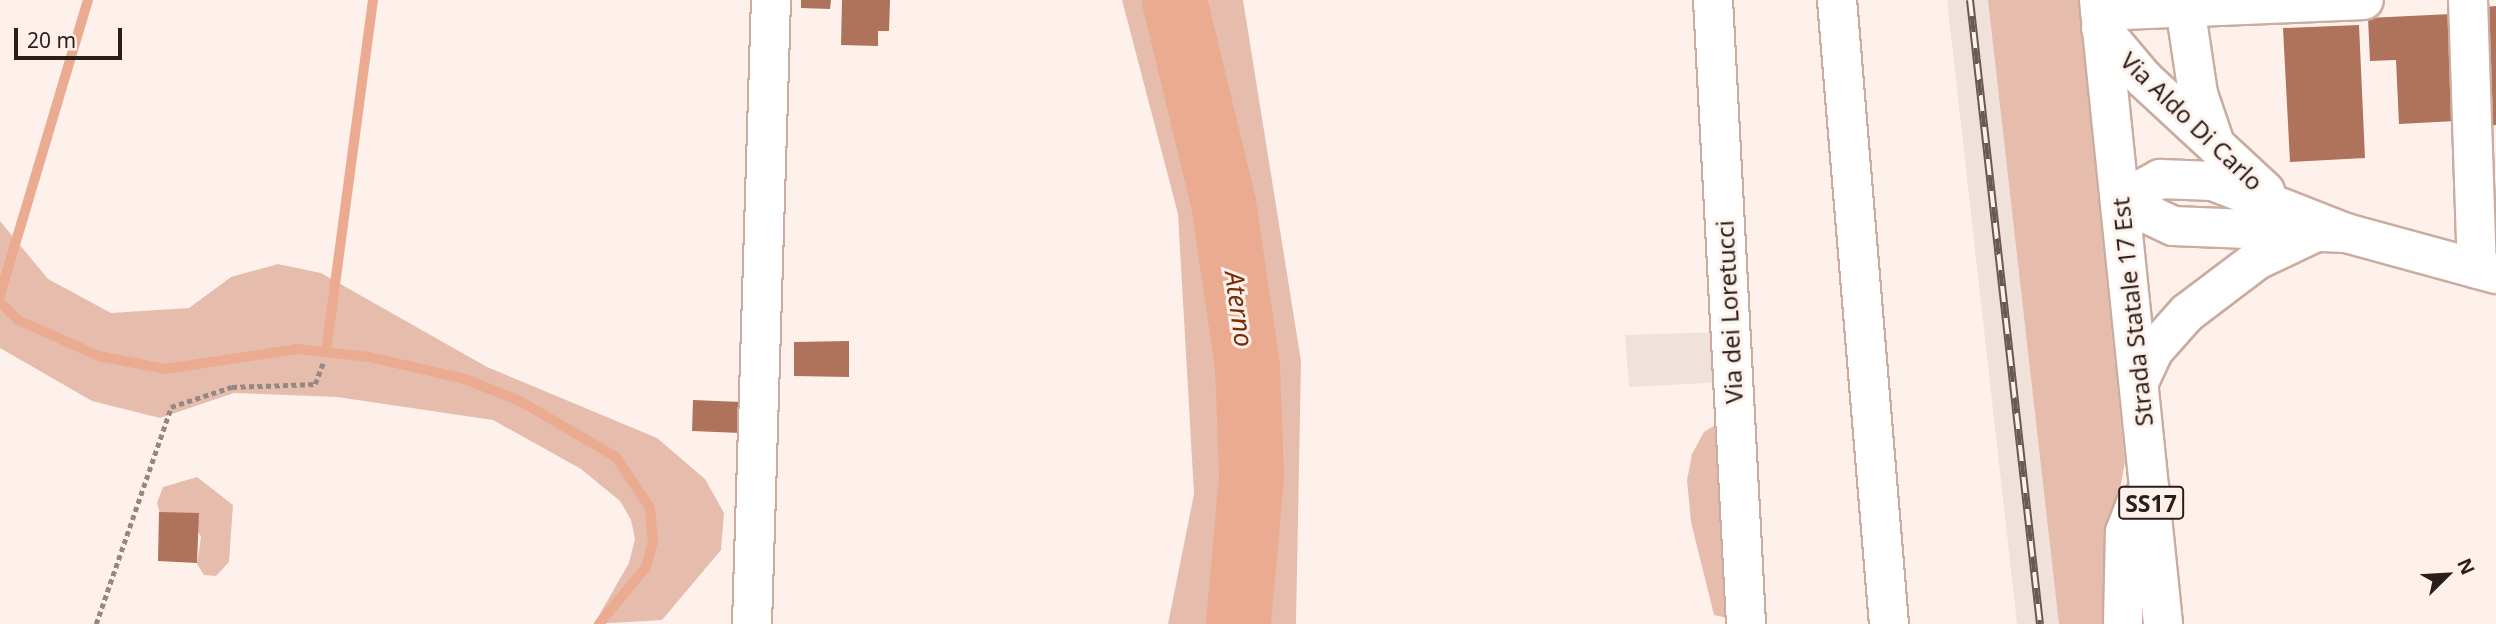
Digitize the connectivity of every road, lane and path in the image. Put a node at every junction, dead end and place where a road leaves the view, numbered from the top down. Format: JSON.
{"nodes":[{"id":1,"x":771,"y":0,"type":"edge"},
{"id":2,"x":1713,"y":0,"type":"edge"},
{"id":3,"x":1837,"y":0,"type":"edge"},
{"id":4,"x":2364,"y":0,"type":"edge"},
{"id":5,"x":2468,"y":0,"type":"edge"},
{"id":6,"x":2184,"y":5,"type":"edge"},
{"id":7,"x":2100,"y":13,"type":"edge"},
{"id":8,"x":2217,"y":149,"type":"junction"},
{"id":9,"x":2120,"y":201,"type":"junction"},
{"id":10,"x":2289,"y":209,"type":"junction"},
{"id":11,"x":2335,"y":232,"type":"junction"},
{"id":12,"x":2486,"y":271,"type":"edge"},
{"id":13,"x":324,"y":361,"type":"dead end"},
{"id":14,"x":2139,"y":382,"type":"junction"},
{"id":15,"x":2150,"y":492,"type":"junction"},
{"id":16,"x":96,"y":624,"type":"edge"},
{"id":17,"x":752,"y":624,"type":"edge"},
{"id":18,"x":1746,"y":624,"type":"edge"},
{"id":19,"x":1889,"y":624,"type":"edge"},
{"id":20,"x":2123,"y":624,"type":"edge"},
{"id":21,"x":2163,"y":624,"type":"edge"}],
"edges":[{"from":1,"to":17,"type":"street"},
{"from":2,"to":18,"type":"street","name":"Via dei Loretucci"},
{"from":3,"to":19,"type":"street"},
{"from":4,"to":6,"type":"street"},
{"from":5,"to":12,"type":"street"},
{"from":6,"to":7,"type":"street"},
{"from":6,"to":8,"type":"street"},
{"from":7,"to":8,"type":"street","name":"Via Aldo Di Carlo"},
{"from":7,"to":9,"type":"street","name":"Strada Statale 17 Est","number":"SS17"},
{"from":8,"to":10,"type":"street","name":"Via Aldo Di Carlo"},
{"from":9,"to":10,"type":"street","name":"Via Aldo Di Carlo"},
{"from":9,"to":11,"type":"street","name":"Via Aldo Di Carlo"},
{"from":9,"to":14,"type":"street","name":"Strada Statale 17 Est","number":"SS17"},
{"from":10,"to":11,"type":"street","name":"Via Aldo Di Carlo"},
{"from":11,"to":12,"type":"street","name":"Via Aldo Di Carlo"},
{"from":11,"to":14,"type":"street"},
{"from":13,"to":16,"type":"path"},
{"from":14,"to":15,"type":"street","name":"Strada Statale 17 Est","number":"SS17"},
{"from":15,"to":20,"type":"street"},
{"from":15,"to":21,"type":"street","name":"Strada Statale 17 Est","number":"SS17"}]}
